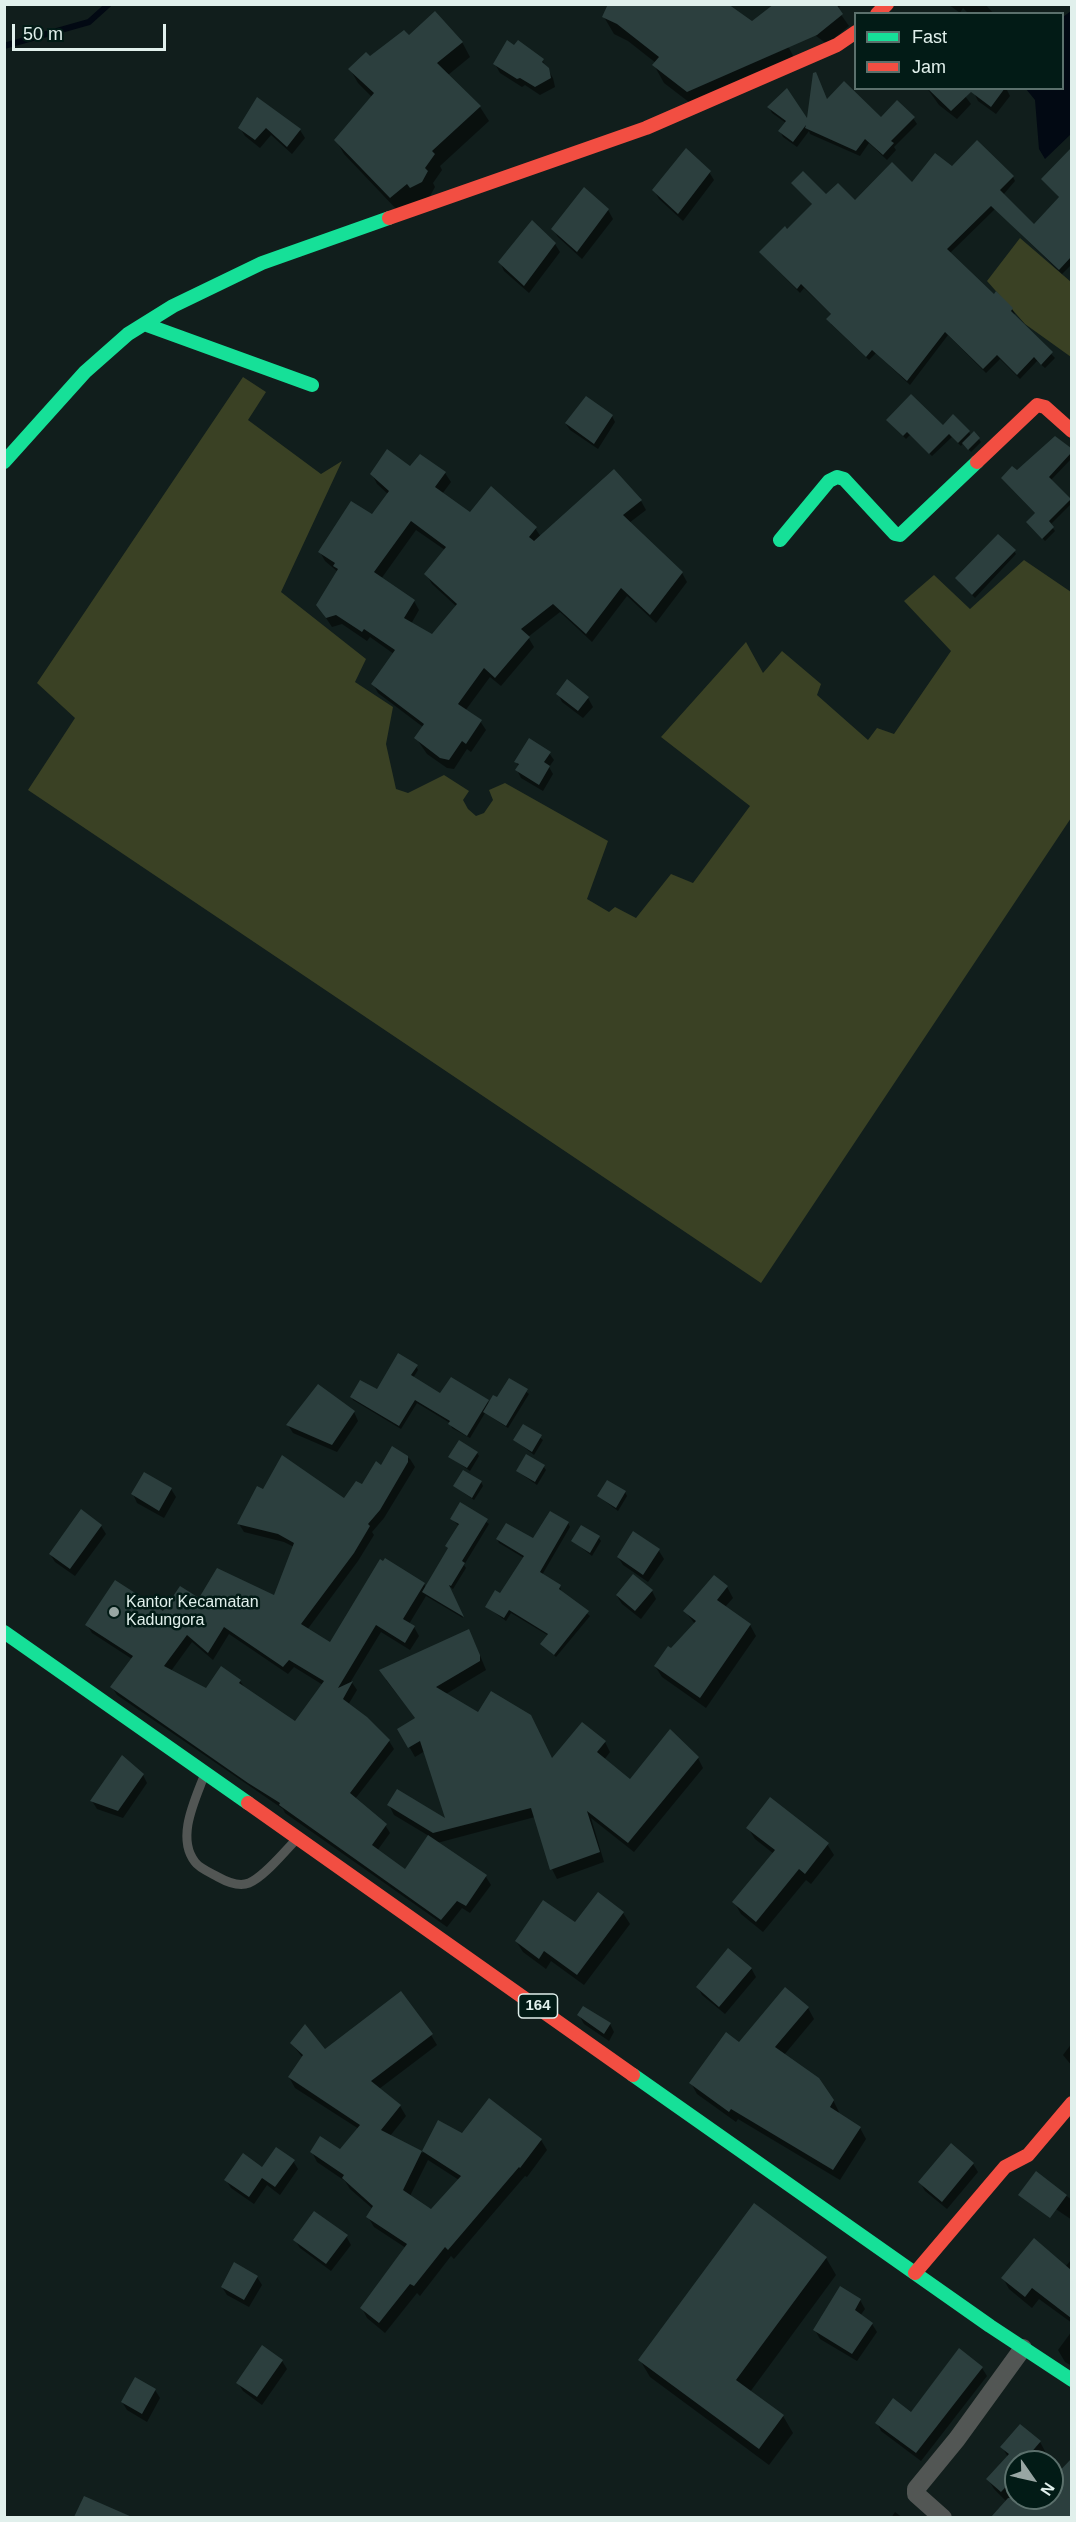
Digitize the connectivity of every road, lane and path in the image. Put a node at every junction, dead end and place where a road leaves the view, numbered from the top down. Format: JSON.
{"nodes":[{"id":1,"x":854,"y":33,"type":"edge"},
{"id":2,"x":144,"y":324,"type":"junction"},
{"id":3,"x":312,"y":385,"type":"dead end"},
{"id":4,"x":1071,"y":431,"type":"edge"},
{"id":5,"x":4,"y":462,"type":"edge"},
{"id":6,"x":780,"y":540,"type":"dead end"},
{"id":7,"x":4,"y":1632,"type":"edge"},
{"id":8,"x":206,"y":1773,"type":"junction"},
{"id":9,"x":298,"y":1838,"type":"junction"},
{"id":10,"x":1071,"y":2103,"type":"edge"},
{"id":11,"x":915,"y":2272,"type":"junction"},
{"id":12,"x":1023,"y":2348,"type":"junction"},
{"id":13,"x":1071,"y":2380,"type":"edge"},
{"id":14,"x":943,"y":2517,"type":"edge"}],
"edges":[{"from":1,"to":2,"type":"main road"},
{"from":2,"to":3,"type":"main road"},
{"from":2,"to":5,"type":"main road"},
{"from":4,"to":6,"type":"main road"},
{"from":7,"to":8,"type":"main road","number":"164"},
{"from":8,"to":9,"type":"main road","number":"164"},
{"from":8,"to":9,"type":"lane"},
{"from":9,"to":11,"type":"main road","number":"164"},
{"from":10,"to":11,"type":"main road"},
{"from":11,"to":12,"type":"main road","number":"164"},
{"from":12,"to":13,"type":"main road","number":"164"},
{"from":12,"to":14,"type":"street"}]}
